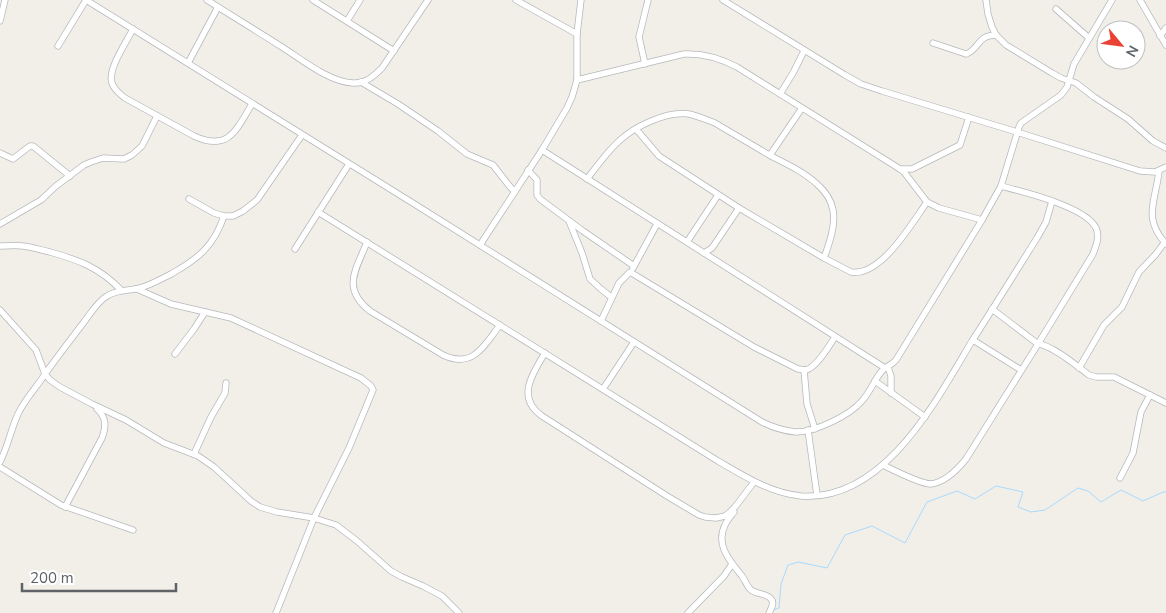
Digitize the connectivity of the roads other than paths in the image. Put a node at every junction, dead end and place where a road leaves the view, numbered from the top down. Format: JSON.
{"nodes":[{"id":1,"x":5,"y":0,"type":"edge"},
{"id":2,"x":86,"y":0,"type":"edge"},
{"id":3,"x":207,"y":0,"type":"edge"},
{"id":4,"x":312,"y":0,"type":"edge"},
{"id":5,"x":360,"y":0,"type":"edge"},
{"id":6,"x":428,"y":0,"type":"edge"},
{"id":7,"x":516,"y":0,"type":"edge"},
{"id":8,"x":581,"y":0,"type":"edge"},
{"id":9,"x":648,"y":0,"type":"edge"},
{"id":10,"x":722,"y":0,"type":"edge"},
{"id":11,"x":986,"y":0,"type":"edge"},
{"id":12,"x":1112,"y":0,"type":"edge"},
{"id":13,"x":1140,"y":0,"type":"edge"},
{"id":14,"x":218,"y":7,"type":"junction"},
{"id":15,"x":1056,"y":9,"type":"dead end"},
{"id":16,"x":0,"y":21,"type":"edge"},
{"id":17,"x":347,"y":21,"type":"junction"},
{"id":18,"x":1166,"y":28,"type":"edge"},
{"id":19,"x":133,"y":29,"type":"junction"},
{"id":20,"x":578,"y":34,"type":"junction"},
{"id":21,"x":996,"y":35,"type":"junction"},
{"id":22,"x":1160,"y":36,"type":"junction"},
{"id":23,"x":1089,"y":38,"type":"junction"},
{"id":24,"x":933,"y":43,"type":"dead end"},
{"id":25,"x":1166,"y":45,"type":"edge"},
{"id":26,"x":58,"y":46,"type":"dead end"},
{"id":27,"x":394,"y":51,"type":"junction"},
{"id":28,"x":804,"y":51,"type":"junction"},
{"id":29,"x":188,"y":64,"type":"junction"},
{"id":30,"x":645,"y":64,"type":"junction"},
{"id":31,"x":577,"y":80,"type":"junction"},
{"id":32,"x":1069,"y":80,"type":"junction"},
{"id":33,"x":361,"y":82,"type":"junction"},
{"id":34,"x":780,"y":94,"type":"junction"},
{"id":35,"x":252,"y":104,"type":"junction"},
{"id":36,"x":802,"y":108,"type":"junction"},
{"id":37,"x":158,"y":116,"type":"junction"},
{"id":38,"x":969,"y":117,"type":"junction"},
{"id":39,"x":636,"y":128,"type":"junction"},
{"id":40,"x":1017,"y":132,"type":"junction"},
{"id":41,"x":302,"y":135,"type":"junction"},
{"id":42,"x":1166,"y":148,"type":"edge"},
{"id":43,"x":542,"y":150,"type":"junction"},
{"id":44,"x":0,"y":152,"type":"edge"},
{"id":45,"x":770,"y":155,"type":"junction"},
{"id":46,"x":349,"y":164,"type":"junction"},
{"id":47,"x":1166,"y":167,"type":"edge"},
{"id":48,"x":900,"y":169,"type":"junction"},
{"id":49,"x":528,"y":170,"type":"junction"},
{"id":50,"x":1160,"y":171,"type":"junction"},
{"id":51,"x":70,"y":176,"type":"junction"},
{"id":52,"x":587,"y":179,"type":"junction"},
{"id":53,"x":1002,"y":186,"type":"junction"},
{"id":54,"x":515,"y":191,"type":"junction"},
{"id":55,"x":718,"y":195,"type":"junction"},
{"id":56,"x":189,"y":199,"type":"dead end"},
{"id":57,"x":1052,"y":201,"type":"junction"},
{"id":58,"x":927,"y":202,"type":"junction"},
{"id":59,"x":739,"y":208,"type":"junction"},
{"id":60,"x":318,"y":212,"type":"junction"},
{"id":61,"x":224,"y":216,"type":"junction"},
{"id":62,"x":982,"y":220,"type":"junction"},
{"id":63,"x":569,"y":221,"type":"junction"},
{"id":64,"x":0,"y":224,"type":"edge"},
{"id":65,"x":658,"y":224,"type":"junction"},
{"id":66,"x":367,"y":242,"type":"junction"},
{"id":67,"x":687,"y":242,"type":"junction"},
{"id":68,"x":1165,"y":244,"type":"edge"},
{"id":69,"x":480,"y":245,"type":"junction"},
{"id":70,"x":0,"y":246,"type":"edge"},
{"id":71,"x":295,"y":248,"type":"dead end"},
{"id":72,"x":704,"y":253,"type":"junction"},
{"id":73,"x":824,"y":258,"type":"junction"},
{"id":74,"x":632,"y":269,"type":"junction"},
{"id":75,"x":137,"y":289,"type":"junction"},
{"id":76,"x":121,"y":290,"type":"junction"},
{"id":77,"x":611,"y":297,"type":"junction"},
{"id":78,"x":0,"y":310,"type":"edge"},
{"id":79,"x":992,"y":310,"type":"junction"},
{"id":80,"x":205,"y":312,"type":"junction"},
{"id":81,"x":601,"y":321,"type":"junction"},
{"id":82,"x":500,"y":325,"type":"junction"},
{"id":83,"x":835,"y":337,"type":"junction"},
{"id":84,"x":973,"y":340,"type":"junction"},
{"id":85,"x":634,"y":342,"type":"junction"},
{"id":86,"x":1038,"y":344,"type":"junction"},
{"id":87,"x":545,"y":353,"type":"junction"},
{"id":88,"x":176,"y":354,"type":"dead end"},
{"id":89,"x":886,"y":367,"type":"junction"},
{"id":90,"x":1079,"y":368,"type":"junction"},
{"id":91,"x":804,"y":370,"type":"junction"},
{"id":92,"x":1021,"y":370,"type":"junction"},
{"id":93,"x":45,"y":374,"type":"junction"},
{"id":94,"x":875,"y":381,"type":"junction"},
{"id":95,"x":226,"y":383,"type":"dead end"},
{"id":96,"x":604,"y":389,"type":"junction"},
{"id":97,"x":891,"y":392,"type":"junction"},
{"id":98,"x":1150,"y":395,"type":"junction"},
{"id":99,"x":1166,"y":403,"type":"edge"},
{"id":100,"x":92,"y":404,"type":"junction"},
{"id":101,"x":925,"y":417,"type":"junction"},
{"id":102,"x":812,"y":430,"type":"junction"},
{"id":103,"x":194,"y":454,"type":"junction"},
{"id":104,"x":0,"y":462,"type":"edge"},
{"id":105,"x":883,"y":465,"type":"junction"},
{"id":106,"x":0,"y":467,"type":"edge"},
{"id":107,"x":1120,"y":478,"type":"dead end"},
{"id":108,"x":754,"y":482,"type":"junction"},
{"id":109,"x":817,"y":495,"type":"junction"},
{"id":110,"x":65,"y":507,"type":"junction"},
{"id":111,"x":735,"y":507,"type":"junction"},
{"id":112,"x":314,"y":518,"type":"junction"},
{"id":113,"x":133,"y":530,"type":"dead end"},
{"id":114,"x":732,"y":564,"type":"junction"},
{"id":115,"x":276,"y":613,"type":"edge"},
{"id":116,"x":459,"y":613,"type":"edge"},
{"id":117,"x":688,"y":613,"type":"edge"},
{"id":118,"x":769,"y":613,"type":"edge"}],
"edges":[{"from":1,"to":16,"type":"street"},
{"from":2,"to":19,"type":"street"},
{"from":2,"to":26,"type":"street"},
{"from":3,"to":14,"type":"street"},
{"from":4,"to":17,"type":"street"},
{"from":5,"to":17,"type":"street"},
{"from":6,"to":27,"type":"street"},
{"from":7,"to":20,"type":"street"},
{"from":8,"to":20,"type":"street"},
{"from":9,"to":30,"type":"street"},
{"from":10,"to":28,"type":"street"},
{"from":11,"to":21,"type":"street"},
{"from":12,"to":23,"type":"street"},
{"from":13,"to":22,"type":"street"},
{"from":14,"to":29,"type":"street"},
{"from":14,"to":33,"type":"street"},
{"from":15,"to":23,"type":"street"},
{"from":17,"to":27,"type":"street"},
{"from":18,"to":22,"type":"street"},
{"from":19,"to":29,"type":"street"},
{"from":19,"to":37,"type":"street"},
{"from":20,"to":31,"type":"street"},
{"from":21,"to":24,"type":"street"},
{"from":21,"to":32,"type":"street"},
{"from":22,"to":25,"type":"street"},
{"from":23,"to":32,"type":"street"},
{"from":27,"to":33,"type":"street"},
{"from":28,"to":34,"type":"street"},
{"from":28,"to":38,"type":"street"},
{"from":29,"to":35,"type":"street"},
{"from":30,"to":31,"type":"street"},
{"from":30,"to":34,"type":"street"},
{"from":31,"to":43,"type":"street"},
{"from":32,"to":40,"type":"street"},
{"from":32,"to":42,"type":"street"},
{"from":33,"to":54,"type":"street"},
{"from":34,"to":36,"type":"street"},
{"from":35,"to":37,"type":"street"},
{"from":35,"to":41,"type":"street"},
{"from":36,"to":45,"type":"street"},
{"from":36,"to":48,"type":"street"},
{"from":37,"to":51,"type":"street"},
{"from":38,"to":40,"type":"street"},
{"from":38,"to":48,"type":"street"},
{"from":39,"to":45,"type":"street"},
{"from":39,"to":52,"type":"street"},
{"from":39,"to":55,"type":"street"},
{"from":40,"to":50,"type":"street"},
{"from":40,"to":53,"type":"street"},
{"from":41,"to":46,"type":"street"},
{"from":41,"to":61,"type":"street"},
{"from":43,"to":49,"type":"street"},
{"from":43,"to":52,"type":"street"},
{"from":44,"to":51,"type":"street"},
{"from":45,"to":73,"type":"street"},
{"from":46,"to":60,"type":"street"},
{"from":46,"to":69,"type":"street"},
{"from":47,"to":50,"type":"street"},
{"from":48,"to":58,"type":"street"},
{"from":49,"to":54,"type":"street"},
{"from":49,"to":63,"type":"street"},
{"from":50,"to":68,"type":"street"},
{"from":51,"to":64,"type":"street"},
{"from":52,"to":65,"type":"street"},
{"from":53,"to":57,"type":"street"},
{"from":53,"to":62,"type":"street"},
{"from":54,"to":69,"type":"street"},
{"from":55,"to":59,"type":"street"},
{"from":55,"to":67,"type":"street"},
{"from":56,"to":61,"type":"street"},
{"from":57,"to":79,"type":"street"},
{"from":57,"to":86,"type":"street"},
{"from":58,"to":62,"type":"street"},
{"from":58,"to":73,"type":"street"},
{"from":59,"to":72,"type":"street"},
{"from":59,"to":73,"type":"street"},
{"from":60,"to":66,"type":"street"},
{"from":60,"to":71,"type":"street"},
{"from":61,"to":75,"type":"street"},
{"from":62,"to":89,"type":"street"},
{"from":63,"to":74,"type":"street"},
{"from":63,"to":77,"type":"street"},
{"from":65,"to":67,"type":"street"},
{"from":65,"to":74,"type":"street"},
{"from":66,"to":82,"type":"street"},
{"from":66,"to":82,"type":"street"},
{"from":67,"to":72,"type":"street"},
{"from":68,"to":90,"type":"street"},
{"from":69,"to":81,"type":"street"},
{"from":70,"to":76,"type":"street"},
{"from":72,"to":83,"type":"street"},
{"from":74,"to":77,"type":"street"},
{"from":74,"to":91,"type":"street"},
{"from":75,"to":76,"type":"street"},
{"from":75,"to":80,"type":"street"},
{"from":76,"to":93,"type":"street"},
{"from":77,"to":81,"type":"street"},
{"from":78,"to":93,"type":"street"},
{"from":79,"to":84,"type":"street"},
{"from":79,"to":86,"type":"street"},
{"from":80,"to":88,"type":"street"},
{"from":80,"to":112,"type":"street"},
{"from":81,"to":85,"type":"street"},
{"from":82,"to":87,"type":"street"},
{"from":83,"to":89,"type":"street"},
{"from":83,"to":91,"type":"street"},
{"from":84,"to":92,"type":"street"},
{"from":84,"to":101,"type":"street"},
{"from":85,"to":96,"type":"street"},
{"from":85,"to":102,"type":"street"},
{"from":86,"to":90,"type":"street"},
{"from":86,"to":92,"type":"street"},
{"from":87,"to":96,"type":"street"},
{"from":87,"to":111,"type":"street"},
{"from":89,"to":94,"type":"street"},
{"from":89,"to":97,"type":"street"},
{"from":90,"to":98,"type":"street"},
{"from":91,"to":102,"type":"street"},
{"from":92,"to":105,"type":"street"},
{"from":93,"to":100,"type":"street"},
{"from":93,"to":104,"type":"street"},
{"from":94,"to":97,"type":"street"},
{"from":94,"to":102,"type":"street"},
{"from":95,"to":103,"type":"street"},
{"from":96,"to":108,"type":"street"},
{"from":97,"to":101,"type":"street"},
{"from":98,"to":99,"type":"street"},
{"from":98,"to":107,"type":"street"},
{"from":100,"to":103,"type":"street"},
{"from":100,"to":110,"type":"street"},
{"from":101,"to":105,"type":"street"},
{"from":102,"to":109,"type":"street"},
{"from":103,"to":112,"type":"street"},
{"from":105,"to":109,"type":"street"},
{"from":106,"to":110,"type":"street"},
{"from":108,"to":109,"type":"street"},
{"from":108,"to":111,"type":"street"},
{"from":110,"to":113,"type":"street"},
{"from":111,"to":114,"type":"street"},
{"from":112,"to":115,"type":"street"},
{"from":112,"to":116,"type":"street"},
{"from":114,"to":117,"type":"street"},
{"from":114,"to":118,"type":"street"}]}
